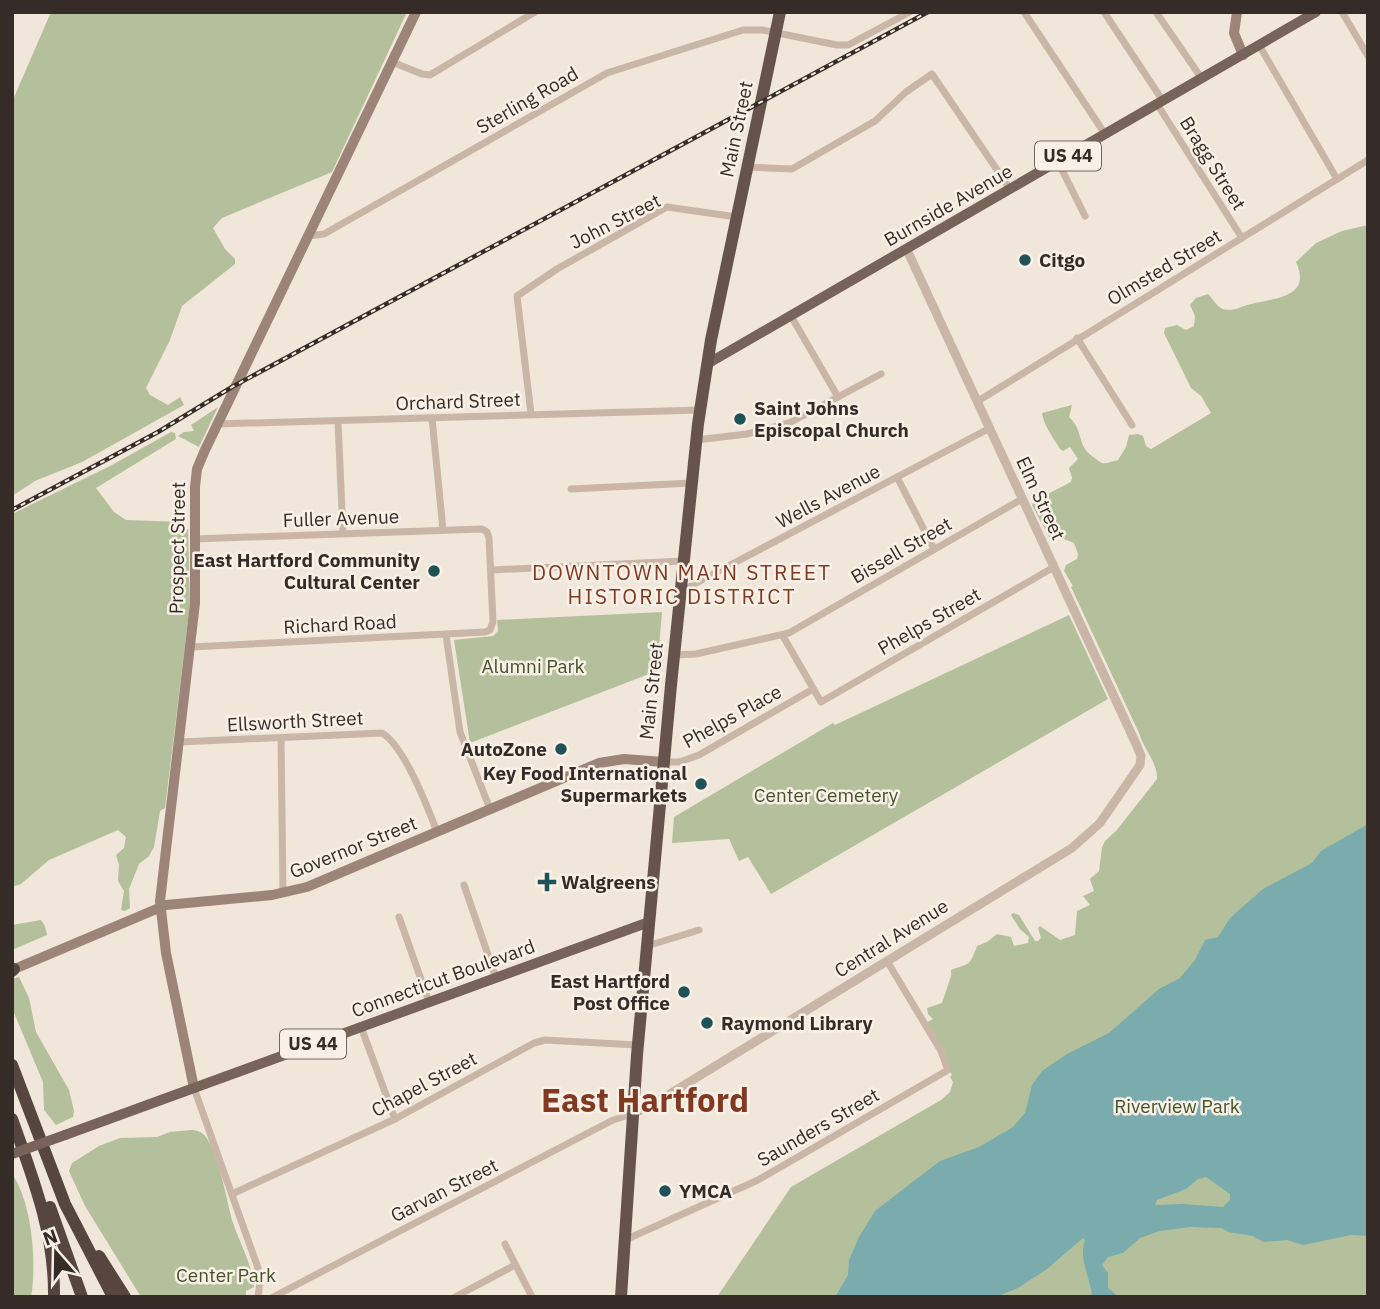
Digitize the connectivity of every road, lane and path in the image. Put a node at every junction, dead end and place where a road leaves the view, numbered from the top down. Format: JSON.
{"nodes":[{"id":1,"x":416,"y":12,"type":"edge"},
{"id":2,"x":535,"y":12,"type":"edge"},
{"id":3,"x":780,"y":12,"type":"edge"},
{"id":4,"x":910,"y":12,"type":"edge"},
{"id":5,"x":1024,"y":12,"type":"edge"},
{"id":6,"x":1104,"y":12,"type":"edge"},
{"id":7,"x":1156,"y":12,"type":"edge"},
{"id":8,"x":1237,"y":12,"type":"edge"},
{"id":9,"x":1316,"y":12,"type":"edge"},
{"id":10,"x":1342,"y":12,"type":"edge"},
{"id":11,"x":776,"y":33,"type":"junction"},
{"id":12,"x":1259,"y":45,"type":"junction"},
{"id":13,"x":1242,"y":55,"type":"junction"},
{"id":14,"x":1368,"y":56,"type":"edge"},
{"id":15,"x":392,"y":62,"type":"junction"},
{"id":16,"x":1202,"y":79,"type":"junction"},
{"id":17,"x":1160,"y":103,"type":"junction"},
{"id":18,"x":1105,"y":134,"type":"junction"},
{"id":19,"x":1368,"y":160,"type":"edge"},
{"id":20,"x":1058,"y":162,"type":"junction"},
{"id":21,"x":747,"y":167,"type":"junction"},
{"id":22,"x":1337,"y":179,"type":"junction"},
{"id":23,"x":1010,"y":189,"type":"junction"},
{"id":24,"x":1086,"y":216,"type":"dead end"},
{"id":25,"x":737,"y":217,"type":"junction"},
{"id":26,"x":309,"y":236,"type":"junction"},
{"id":27,"x":1242,"y":238,"type":"junction"},
{"id":28,"x":907,"y":250,"type":"junction"},
{"id":29,"x":791,"y":316,"type":"junction"},
{"id":30,"x":1077,"y":338,"type":"junction"},
{"id":31,"x":706,"y":364,"type":"junction"},
{"id":32,"x":881,"y":374,"type":"dead end"},
{"id":33,"x":838,"y":397,"type":"junction"},
{"id":34,"x":978,"y":401,"type":"junction"},
{"id":35,"x":700,"y":410,"type":"junction"},
{"id":36,"x":531,"y":414,"type":"junction"},
{"id":37,"x":432,"y":418,"type":"junction"},
{"id":38,"x":338,"y":422,"type":"junction"},
{"id":39,"x":217,"y":424,"type":"junction"},
{"id":40,"x":1132,"y":425,"type":"dead end"},
{"id":41,"x":990,"y":428,"type":"junction"},
{"id":42,"x":696,"y":440,"type":"junction"},
{"id":43,"x":897,"y":478,"type":"junction"},
{"id":44,"x":692,"y":483,"type":"junction"},
{"id":45,"x":571,"y":488,"type":"dead end"},
{"id":46,"x":1022,"y":499,"type":"junction"},
{"id":47,"x":443,"y":530,"type":"junction"},
{"id":48,"x":343,"y":534,"type":"junction"},
{"id":49,"x":194,"y":539,"type":"junction"},
{"id":50,"x":934,"y":550,"type":"junction"},
{"id":51,"x":684,"y":561,"type":"junction"},
{"id":52,"x":1054,"y":567,"type":"junction"},
{"id":53,"x":491,"y":570,"type":"junction"},
{"id":54,"x":680,"y":592,"type":"junction"},
{"id":55,"x":446,"y":635,"type":"junction"},
{"id":56,"x":783,"y":636,"type":"junction"},
{"id":57,"x":191,"y":647,"type":"junction"},
{"id":58,"x":674,"y":655,"type":"junction"},
{"id":59,"x":813,"y":689,"type":"junction"},
{"id":60,"x":281,"y":738,"type":"junction"},
{"id":61,"x":180,"y":742,"type":"junction"},
{"id":62,"x":1141,"y":761,"type":"joint"},
{"id":63,"x":664,"y":762,"type":"junction"},
{"id":64,"x":490,"y":809,"type":"junction"},
{"id":65,"x":437,"y":832,"type":"junction"},
{"id":66,"x":464,"y":886,"type":"dead end"},
{"id":67,"x":283,"y":893,"type":"junction"},
{"id":68,"x":160,"y":908,"type":"junction"},
{"id":69,"x":399,"y":918,"type":"dead end"},
{"id":70,"x":649,"y":922,"type":"junction"},
{"id":71,"x":699,"y":930,"type":"dead end"},
{"id":72,"x":647,"y":946,"type":"junction"},
{"id":73,"x":887,"y":961,"type":"junction"},
{"id":74,"x":13,"y":970,"type":"edge"},
{"id":75,"x":496,"y":978,"type":"junction"},
{"id":76,"x":429,"y":1002,"type":"junction"},
{"id":77,"x":361,"y":1027,"type":"junction"},
{"id":78,"x":638,"y":1045,"type":"junction"},
{"id":79,"x":12,"y":1065,"type":"edge"},
{"id":80,"x":194,"y":1088,"type":"junction"},
{"id":81,"x":632,"y":1114,"type":"junction"},
{"id":82,"x":12,"y":1119,"type":"edge"},
{"id":83,"x":395,"y":1119,"type":"junction"},
{"id":84,"x":12,"y":1154,"type":"edge"},
{"id":85,"x":36,"y":1186,"type":"junction"},
{"id":86,"x":232,"y":1194,"type":"junction"},
{"id":87,"x":44,"y":1211,"type":"junction"},
{"id":88,"x":79,"y":1234,"type":"junction"},
{"id":89,"x":625,"y":1240,"type":"junction"},
{"id":90,"x":505,"y":1244,"type":"dead end"},
{"id":91,"x":516,"y":1265,"type":"junction"},
{"id":92,"x":46,"y":1297,"type":"edge"},
{"id":93,"x":54,"y":1297,"type":"edge"},
{"id":94,"x":82,"y":1297,"type":"edge"},
{"id":95,"x":113,"y":1297,"type":"edge"},
{"id":96,"x":125,"y":1297,"type":"edge"},
{"id":97,"x":258,"y":1297,"type":"edge"},
{"id":98,"x":273,"y":1297,"type":"edge"},
{"id":99,"x":455,"y":1297,"type":"edge"},
{"id":100,"x":532,"y":1297,"type":"edge"},
{"id":101,"x":621,"y":1297,"type":"edge"}],
"edges":[{"from":1,"to":15,"type":"main road","name":"Prospect Street"},
{"from":2,"to":15,"type":"street"},
{"from":3,"to":11,"type":"highway","name":"Main Street"},
{"from":4,"to":11,"type":"street","name":"Sterling Road"},
{"from":5,"to":18,"type":"street"},
{"from":6,"to":17,"type":"street","name":"Bragg Street"},
{"from":7,"to":16,"type":"street"},
{"from":8,"to":13,"type":"main road"},
{"from":9,"to":12,"type":"main road","name":"Burnside Avenue","number":"US 44"},
{"from":10,"to":14,"type":"street"},
{"from":11,"to":21,"type":"highway","name":"Main Street"},
{"from":11,"to":26,"type":"street","name":"Sterling Road"},
{"from":12,"to":13,"type":"main road","name":"Burnside Avenue","number":"US 44"},
{"from":12,"to":22,"type":"street"},
{"from":13,"to":16,"type":"main road","name":"Burnside Avenue","number":"US 44"},
{"from":15,"to":26,"type":"main road","name":"Prospect Street"},
{"from":16,"to":17,"type":"main road","name":"Burnside Avenue","number":"US 44"},
{"from":17,"to":18,"type":"main road","name":"Burnside Avenue","number":"US 44"},
{"from":17,"to":27,"type":"street","name":"Bragg Street"},
{"from":18,"to":20,"type":"main road","name":"Burnside Avenue","number":"US 44"},
{"from":19,"to":22,"type":"street","name":"Olmsted Street"},
{"from":20,"to":23,"type":"main road","name":"Burnside Avenue","number":"US 44"},
{"from":20,"to":24,"type":"street"},
{"from":21,"to":23,"type":"street"},
{"from":21,"to":25,"type":"highway","name":"Main Street"},
{"from":22,"to":27,"type":"street","name":"Olmsted Street"},
{"from":23,"to":28,"type":"main road","name":"Burnside Avenue","number":"US 44"},
{"from":25,"to":31,"type":"highway","name":"Main Street"},
{"from":25,"to":36,"type":"street","name":"John Street"},
{"from":26,"to":39,"type":"main road","name":"Prospect Street"},
{"from":27,"to":30,"type":"street","name":"Olmsted Street"},
{"from":28,"to":29,"type":"main road","name":"Burnside Avenue","number":"US 44"},
{"from":28,"to":34,"type":"street","name":"Elm Street"},
{"from":29,"to":31,"type":"main road","name":"Burnside Avenue","number":"US 44"},
{"from":29,"to":33,"type":"street"},
{"from":30,"to":34,"type":"street","name":"Olmsted Street"},
{"from":30,"to":40,"type":"street"},
{"from":31,"to":35,"type":"highway","name":"Main Street"},
{"from":32,"to":33,"type":"street"},
{"from":33,"to":42,"type":"street"},
{"from":34,"to":41,"type":"street","name":"Elm Street"},
{"from":35,"to":36,"type":"street","name":"Orchard Street"},
{"from":35,"to":42,"type":"highway","name":"Main Street"},
{"from":36,"to":37,"type":"street","name":"Orchard Street"},
{"from":37,"to":38,"type":"street","name":"Orchard Street"},
{"from":37,"to":47,"type":"street"},
{"from":38,"to":39,"type":"street","name":"Orchard Street"},
{"from":38,"to":48,"type":"street"},
{"from":39,"to":49,"type":"main road","name":"Prospect Street"},
{"from":41,"to":43,"type":"street","name":"Wells Avenue"},
{"from":41,"to":46,"type":"street","name":"Elm Street"},
{"from":42,"to":44,"type":"highway","name":"Main Street"},
{"from":43,"to":50,"type":"street"},
{"from":43,"to":54,"type":"street","name":"Wells Avenue"},
{"from":44,"to":45,"type":"street"},
{"from":44,"to":51,"type":"highway","name":"Main Street"},
{"from":46,"to":50,"type":"street","name":"Bissell Street"},
{"from":46,"to":52,"type":"street","name":"Elm Street"},
{"from":47,"to":48,"type":"street","name":"Fuller Avenue"},
{"from":47,"to":53,"type":"street","name":"Fuller Avenue"},
{"from":48,"to":49,"type":"street","name":"Fuller Avenue"},
{"from":49,"to":57,"type":"main road","name":"Prospect Street"},
{"from":50,"to":56,"type":"street","name":"Bissell Street"},
{"from":51,"to":53,"type":"street"},
{"from":51,"to":54,"type":"highway","name":"Main Street"},
{"from":52,"to":59,"type":"street","name":"Phelps Street"},
{"from":52,"to":62,"type":"street","name":"Elm Street"},
{"from":53,"to":55,"type":"street","name":"Richard Road"},
{"from":54,"to":58,"type":"highway","name":"Main Street"},
{"from":55,"to":57,"type":"street","name":"Richard Road"},
{"from":55,"to":64,"type":"street"},
{"from":56,"to":58,"type":"street","name":"Bissell Street"},
{"from":56,"to":59,"type":"street"},
{"from":57,"to":61,"type":"main road","name":"Prospect Street"},
{"from":58,"to":63,"type":"highway","name":"Main Street"},
{"from":59,"to":63,"type":"street","name":"Phelps Place"},
{"from":60,"to":61,"type":"street","name":"Ellsworth Street"},
{"from":60,"to":65,"type":"street","name":"Ellsworth Street"},
{"from":60,"to":67,"type":"street"},
{"from":61,"to":68,"type":"main road","name":"Prospect Street"},
{"from":62,"to":73,"type":"street","name":"Central Avenue"},
{"from":63,"to":64,"type":"main road","name":"Governor Street"},
{"from":63,"to":70,"type":"highway","name":"Main Street"},
{"from":64,"to":65,"type":"main road","name":"Governor Street"},
{"from":65,"to":67,"type":"main road","name":"Governor Street"},
{"from":66,"to":75,"type":"street"},
{"from":67,"to":68,"type":"main road","name":"Governor Street"},
{"from":68,"to":74,"type":"main road","name":"Governor Street"},
{"from":68,"to":80,"type":"main road","name":"Prospect Street"},
{"from":69,"to":76,"type":"street"},
{"from":70,"to":72,"type":"highway","name":"Main Street"},
{"from":70,"to":75,"type":"main road","name":"Connecticut Boulevard","number":"US 44"},
{"from":71,"to":72,"type":"street"},
{"from":72,"to":78,"type":"highway","name":"Main Street"},
{"from":73,"to":81,"type":"street","name":"Central Avenue"},
{"from":73,"to":89,"type":"street","name":"Saunders Street"},
{"from":75,"to":76,"type":"main road","name":"Connecticut Boulevard","number":"US 44"},
{"from":76,"to":77,"type":"main road","name":"Connecticut Boulevard","number":"US 44"},
{"from":77,"to":80,"type":"main road","name":"Connecticut Boulevard","number":"US 44"},
{"from":77,"to":83,"type":"street"},
{"from":78,"to":81,"type":"highway","name":"Main Street"},
{"from":78,"to":83,"type":"street","name":"Chapel Street"},
{"from":79,"to":88,"type":"highway"},
{"from":80,"to":84,"type":"main road","name":"Connecticut Boulevard","number":"US 44","bridge":true},
{"from":80,"to":86,"type":"street"},
{"from":81,"to":89,"type":"highway","name":"Main Street"},
{"from":81,"to":98,"type":"street","name":"Garvan Street"},
{"from":82,"to":85,"type":"highway"},
{"from":83,"to":86,"type":"street","name":"Chapel Street"},
{"from":85,"to":87,"type":"highway"},
{"from":85,"to":94,"type":"highway"},
{"from":86,"to":97,"type":"street"},
{"from":87,"to":92,"type":"highway"},
{"from":87,"to":93,"type":"highway"},
{"from":88,"to":95,"type":"highway"},
{"from":88,"to":96,"type":"highway"},
{"from":89,"to":101,"type":"highway","name":"Main Street"},
{"from":90,"to":91,"type":"street"},
{"from":91,"to":99,"type":"street"},
{"from":91,"to":100,"type":"street"}]}
